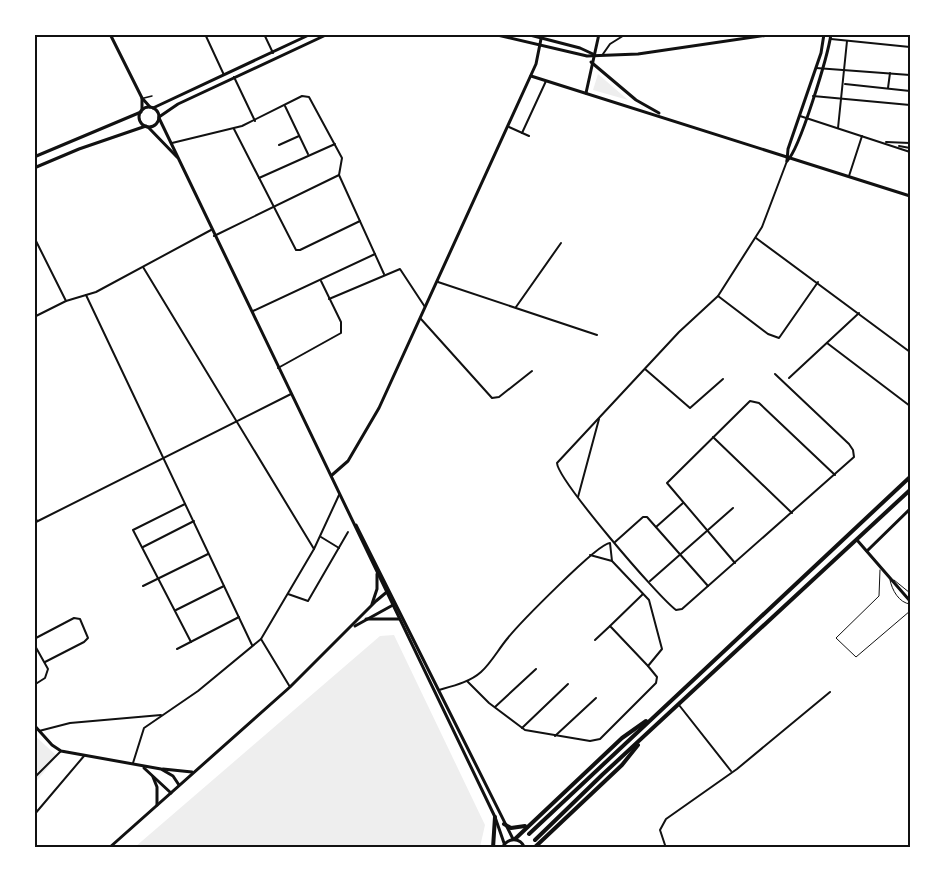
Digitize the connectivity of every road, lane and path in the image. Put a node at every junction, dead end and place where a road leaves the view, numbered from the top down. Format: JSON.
{"nodes":[{"id":1,"x":110,"y":34,"type":"edge"},
{"id":2,"x":205,"y":34,"type":"edge"},
{"id":3,"x":264,"y":34,"type":"edge"},
{"id":4,"x":311,"y":34,"type":"edge"},
{"id":5,"x":328,"y":34,"type":"edge"},
{"id":6,"x":493,"y":34,"type":"edge"},
{"id":7,"x":526,"y":34,"type":"edge"},
{"id":8,"x":599,"y":34,"type":"edge"},
{"id":9,"x":626,"y":34,"type":"edge"},
{"id":10,"x":775,"y":34,"type":"edge"},
{"id":11,"x":824,"y":34,"type":"edge"},
{"id":12,"x":542,"y":36,"type":"edge"},
{"id":13,"x":831,"y":37,"type":"edge"},
{"id":14,"x":847,"y":41,"type":"junction"},
{"id":15,"x":541,"y":45,"type":"junction"},
{"id":16,"x":910,"y":47,"type":"edge"},
{"id":17,"x":273,"y":53,"type":"junction"},
{"id":18,"x":593,"y":54,"type":"junction"},
{"id":19,"x":603,"y":54,"type":"junction"},
{"id":20,"x":591,"y":62,"type":"junction"},
{"id":21,"x":816,"y":68,"type":"junction"},
{"id":22,"x":822,"y":68,"type":"junction"},
{"id":23,"x":845,"y":70,"type":"junction"},
{"id":24,"x":890,"y":73,"type":"junction"},
{"id":25,"x":224,"y":75,"type":"junction"},
{"id":26,"x":910,"y":75,"type":"edge"},
{"id":27,"x":531,"y":76,"type":"junction"},
{"id":28,"x":234,"y":77,"type":"junction"},
{"id":29,"x":546,"y":81,"type":"junction"},
{"id":30,"x":844,"y":84,"type":"junction"},
{"id":31,"x":888,"y":89,"type":"junction"},
{"id":32,"x":910,"y":91,"type":"edge"},
{"id":33,"x":586,"y":93,"type":"junction"},
{"id":34,"x":152,"y":96,"type":"dead end"},
{"id":35,"x":813,"y":96,"type":"junction"},
{"id":36,"x":142,"y":98,"type":"junction"},
{"id":37,"x":842,"y":99,"type":"junction"},
{"id":38,"x":285,"y":105,"type":"junction"},
{"id":39,"x":910,"y":105,"type":"edge"},
{"id":40,"x":152,"y":107,"type":"junction"},
{"id":41,"x":142,"y":111,"type":"junction"},
{"id":42,"x":800,"y":116,"type":"junction"},
{"id":43,"x":159,"y":117,"type":"junction"},
{"id":44,"x":668,"y":118,"type":"junction"},
{"id":45,"x":806,"y":118,"type":"junction"},
{"id":46,"x":255,"y":121,"type":"junction"},
{"id":47,"x":147,"y":126,"type":"junction"},
{"id":48,"x":509,"y":127,"type":"junction"},
{"id":49,"x":838,"y":128,"type":"junction"},
{"id":50,"x":234,"y":129,"type":"junction"},
{"id":51,"x":522,"y":133,"type":"junction"},
{"id":52,"x":862,"y":135,"type":"junction"},
{"id":53,"x":299,"y":136,"type":"junction"},
{"id":54,"x":529,"y":136,"type":"dead end"},
{"id":55,"x":884,"y":142,"type":"junction"},
{"id":56,"x":172,"y":143,"type":"junction"},
{"id":57,"x":910,"y":143,"type":"edge"},
{"id":58,"x":335,"y":144,"type":"junction"},
{"id":59,"x":279,"y":145,"type":"dead end"},
{"id":60,"x":893,"y":146,"type":"junction"},
{"id":61,"x":910,"y":148,"type":"edge"},
{"id":62,"x":910,"y":152,"type":"edge"},
{"id":63,"x":308,"y":154,"type":"junction"},
{"id":64,"x":786,"y":155,"type":"junction"},
{"id":65,"x":34,"y":157,"type":"edge"},
{"id":66,"x":792,"y":157,"type":"junction"},
{"id":67,"x":178,"y":159,"type":"junction"},
{"id":68,"x":787,"y":161,"type":"junction"},
{"id":69,"x":34,"y":168,"type":"edge"},
{"id":70,"x":339,"y":175,"type":"junction"},
{"id":71,"x":849,"y":176,"type":"junction"},
{"id":72,"x":259,"y":178,"type":"junction"},
{"id":73,"x":910,"y":196,"type":"edge"},
{"id":74,"x":274,"y":206,"type":"junction"},
{"id":75,"x":360,"y":221,"type":"junction"},
{"id":76,"x":211,"y":230,"type":"junction"},
{"id":77,"x":214,"y":236,"type":"junction"},
{"id":78,"x":34,"y":237,"type":"edge"},
{"id":79,"x":756,"y":238,"type":"junction"},
{"id":80,"x":561,"y":243,"type":"dead end"},
{"id":81,"x":375,"y":254,"type":"junction"},
{"id":82,"x":143,"y":267,"type":"junction"},
{"id":83,"x":384,"y":274,"type":"junction"},
{"id":84,"x":321,"y":280,"type":"junction"},
{"id":85,"x":435,"y":282,"type":"junction"},
{"id":86,"x":818,"y":282,"type":"junction"},
{"id":87,"x":86,"y":295,"type":"junction"},
{"id":88,"x":718,"y":296,"type":"junction"},
{"id":89,"x":329,"y":299,"type":"junction"},
{"id":90,"x":66,"y":301,"type":"junction"},
{"id":91,"x":425,"y":307,"type":"junction"},
{"id":92,"x":515,"y":307,"type":"junction"},
{"id":93,"x":251,"y":311,"type":"junction"},
{"id":94,"x":859,"y":313,"type":"junction"},
{"id":95,"x":34,"y":316,"type":"edge"},
{"id":96,"x":421,"y":319,"type":"junction"},
{"id":97,"x":597,"y":335,"type":"dead end"},
{"id":98,"x":827,"y":343,"type":"junction"},
{"id":99,"x":910,"y":352,"type":"edge"},
{"id":100,"x":278,"y":368,"type":"junction"},
{"id":101,"x":645,"y":369,"type":"junction"},
{"id":102,"x":532,"y":371,"type":"dead end"},
{"id":103,"x":775,"y":374,"type":"dead end"},
{"id":104,"x":789,"y":378,"type":"dead end"},
{"id":105,"x":723,"y":379,"type":"dead end"},
{"id":106,"x":291,"y":394,"type":"junction"},
{"id":107,"x":910,"y":406,"type":"edge"},
{"id":108,"x":600,"y":417,"type":"junction"},
{"id":109,"x":235,"y":421,"type":"junction"},
{"id":110,"x":713,"y":437,"type":"junction"},
{"id":111,"x":162,"y":457,"type":"junction"},
{"id":112,"x":332,"y":475,"type":"junction"},
{"id":113,"x":835,"y":476,"type":"junction"},
{"id":114,"x":910,"y":477,"type":"edge"},
{"id":115,"x":910,"y":490,"type":"edge"},
{"id":116,"x":340,"y":492,"type":"junction"},
{"id":117,"x":578,"y":497,"type":"junction"},
{"id":118,"x":683,"y":503,"type":"junction"},
{"id":119,"x":185,"y":504,"type":"junction"},
{"id":120,"x":733,"y":508,"type":"dead end"},
{"id":121,"x":910,"y":509,"type":"edge"},
{"id":122,"x":792,"y":513,"type":"junction"},
{"id":123,"x":34,"y":515,"type":"edge"},
{"id":124,"x":194,"y":521,"type":"junction"},
{"id":125,"x":36,"y":522,"type":"edge"},
{"id":126,"x":355,"y":523,"type":"junction"},
{"id":127,"x":656,"y":527,"type":"junction"},
{"id":128,"x":707,"y":530,"type":"junction"},
{"id":129,"x":348,"y":532,"type":"dead end"},
{"id":130,"x":321,"y":537,"type":"junction"},
{"id":131,"x":857,"y":540,"type":"junction"},
{"id":132,"x":615,"y":542,"type":"junction"},
{"id":133,"x":142,"y":547,"type":"junction"},
{"id":134,"x":314,"y":549,"type":"junction"},
{"id":135,"x":339,"y":549,"type":"junction"},
{"id":136,"x":867,"y":551,"type":"junction"},
{"id":137,"x":208,"y":554,"type":"junction"},
{"id":138,"x":680,"y":554,"type":"junction"},
{"id":139,"x":590,"y":555,"type":"junction"},
{"id":140,"x":612,"y":561,"type":"junction"},
{"id":141,"x":735,"y":563,"type":"junction"},
{"id":142,"x":880,"y":567,"type":"junction"},
{"id":143,"x":377,"y":572,"type":"junction"},
{"id":144,"x":890,"y":578,"type":"junction"},
{"id":145,"x":158,"y":579,"type":"junction"},
{"id":146,"x":650,"y":581,"type":"junction"},
{"id":147,"x":143,"y":586,"type":"dead end"},
{"id":148,"x":224,"y":586,"type":"junction"},
{"id":149,"x":708,"y":586,"type":"junction"},
{"id":150,"x":389,"y":591,"type":"junction"},
{"id":151,"x":910,"y":593,"type":"edge"},
{"id":152,"x":288,"y":594,"type":"junction"},
{"id":153,"x":643,"y":594,"type":"junction"},
{"id":154,"x":910,"y":602,"type":"edge"},
{"id":155,"x":372,"y":604,"type":"junction"},
{"id":156,"x":394,"y":604,"type":"junction"},
{"id":157,"x":175,"y":611,"type":"junction"},
{"id":158,"x":910,"y":611,"type":"edge"},
{"id":159,"x":239,"y":617,"type":"junction"},
{"id":160,"x":366,"y":619,"type":"junction"},
{"id":161,"x":399,"y":619,"type":"junction"},
{"id":162,"x":610,"y":626,"type":"junction"},
{"id":163,"x":351,"y":628,"type":"junction"},
{"id":164,"x":34,"y":639,"type":"edge"},
{"id":165,"x":261,"y":639,"type":"junction"},
{"id":166,"x":595,"y":640,"type":"dead end"},
{"id":167,"x":191,"y":642,"type":"junction"},
{"id":168,"x":252,"y":645,"type":"junction"},
{"id":169,"x":35,"y":646,"type":"edge"},
{"id":170,"x":177,"y":649,"type":"dead end"},
{"id":171,"x":45,"y":662,"type":"junction"},
{"id":172,"x":648,"y":666,"type":"junction"},
{"id":173,"x":536,"y":669,"type":"dead end"},
{"id":174,"x":467,"y":681,"type":"junction"},
{"id":175,"x":568,"y":684,"type":"dead end"},
{"id":176,"x":34,"y":685,"type":"edge"},
{"id":177,"x":290,"y":687,"type":"junction"},
{"id":178,"x":438,"y":690,"type":"junction"},
{"id":179,"x":830,"y":692,"type":"dead end"},
{"id":180,"x":596,"y":698,"type":"dead end"},
{"id":181,"x":679,"y":705,"type":"junction"},
{"id":182,"x":495,"y":707,"type":"junction"},
{"id":183,"x":161,"y":715,"type":"junction"},
{"id":184,"x":650,"y":720,"type":"junction"},
{"id":185,"x":35,"y":726,"type":"edge"},
{"id":186,"x":522,"y":728,"type":"junction"},
{"id":187,"x":39,"y":731,"type":"junction"},
{"id":188,"x":555,"y":736,"type":"junction"},
{"id":189,"x":61,"y":751,"type":"junction"},
{"id":190,"x":84,"y":756,"type":"junction"},
{"id":191,"x":132,"y":765,"type":"junction"},
{"id":192,"x":142,"y":767,"type":"junction"},
{"id":193,"x":161,"y":769,"type":"junction"},
{"id":194,"x":151,"y":772,"type":"junction"},
{"id":195,"x":194,"y":772,"type":"junction"},
{"id":196,"x":731,"y":772,"type":"junction"},
{"id":197,"x":34,"y":778,"type":"edge"},
{"id":198,"x":179,"y":785,"type":"junction"},
{"id":199,"x":171,"y":793,"type":"junction"},
{"id":200,"x":157,"y":805,"type":"junction"},
{"id":201,"x":34,"y":815,"type":"edge"},
{"id":202,"x":495,"y":817,"type":"junction"},
{"id":203,"x":504,"y":824,"type":"junction"},
{"id":204,"x":528,"y":825,"type":"junction"},
{"id":205,"x":530,"y":834,"type":"dead end"},
{"id":206,"x":514,"y":839,"type":"junction"},
{"id":207,"x":504,"y":843,"type":"junction"},
{"id":208,"x":535,"y":845,"type":"edge"},
{"id":209,"x":109,"y":848,"type":"edge"},
{"id":210,"x":493,"y":848,"type":"edge"},
{"id":211,"x":502,"y":848,"type":"edge"},
{"id":212,"x":525,"y":848,"type":"edge"},
{"id":213,"x":666,"y":848,"type":"edge"}],
"edges":[{"from":1,"to":36,"type":"street"},
{"from":2,"to":25,"type":"street"},
{"from":3,"to":17,"type":"street"},
{"from":4,"to":17,"type":"street"},
{"from":5,"to":28,"type":"street"},
{"from":6,"to":15,"type":"street"},
{"from":7,"to":12,"type":"street"},
{"from":8,"to":18,"type":"street"},
{"from":9,"to":19,"type":"street"},
{"from":10,"to":19,"type":"street"},
{"from":11,"to":21,"type":"street"},
{"from":12,"to":15,"type":"street"},
{"from":12,"to":18,"type":"street"},
{"from":13,"to":14,"type":"street"},
{"from":13,"to":22,"type":"street"},
{"from":14,"to":16,"type":"street"},
{"from":14,"to":23,"type":"street"},
{"from":15,"to":18,"type":"street"},
{"from":15,"to":27,"type":"street"},
{"from":17,"to":25,"type":"street"},
{"from":18,"to":19,"type":"street"},
{"from":18,"to":20,"type":"street"},
{"from":20,"to":33,"type":"street"},
{"from":20,"to":44,"type":"street"},
{"from":21,"to":22,"type":"street"},
{"from":21,"to":42,"type":"street"},
{"from":22,"to":23,"type":"street"},
{"from":22,"to":35,"type":"street"},
{"from":23,"to":24,"type":"street"},
{"from":23,"to":30,"type":"street"},
{"from":24,"to":26,"type":"street"},
{"from":24,"to":31,"type":"street"},
{"from":25,"to":40,"type":"street"},
{"from":27,"to":29,"type":"street"},
{"from":27,"to":48,"type":"street"},
{"from":28,"to":43,"type":"street"},
{"from":28,"to":46,"type":"street"},
{"from":29,"to":33,"type":"street"},
{"from":29,"to":51,"type":"street"},
{"from":30,"to":31,"type":"street"},
{"from":30,"to":37,"type":"street"},
{"from":31,"to":32,"type":"street"},
{"from":33,"to":44,"type":"street"},
{"from":34,"to":36,"type":"street"},
{"from":35,"to":37,"type":"street"},
{"from":35,"to":45,"type":"street"},
{"from":36,"to":40,"type":"street"},
{"from":36,"to":41,"type":"street"},
{"from":37,"to":39,"type":"street"},
{"from":37,"to":49,"type":"street"},
{"from":38,"to":46,"type":"street"},
{"from":38,"to":53,"type":"street"},
{"from":38,"to":58,"type":"street"},
{"from":40,"to":41,"type":"street"},
{"from":40,"to":43,"type":"street"},
{"from":41,"to":47,"type":"street"},
{"from":41,"to":65,"type":"street"},
{"from":42,"to":45,"type":"street"},
{"from":42,"to":64,"type":"street"},
{"from":43,"to":47,"type":"street"},
{"from":43,"to":56,"type":"street"},
{"from":44,"to":64,"type":"street"},
{"from":45,"to":49,"type":"street"},
{"from":45,"to":66,"type":"street"},
{"from":46,"to":50,"type":"street"},
{"from":47,"to":67,"type":"street"},
{"from":47,"to":69,"type":"street"},
{"from":48,"to":51,"type":"street"},
{"from":48,"to":85,"type":"street"},
{"from":49,"to":52,"type":"street"},
{"from":50,"to":56,"type":"street"},
{"from":50,"to":72,"type":"street"},
{"from":51,"to":54,"type":"street"},
{"from":52,"to":55,"type":"street"},
{"from":52,"to":71,"type":"street"},
{"from":53,"to":59,"type":"street"},
{"from":53,"to":63,"type":"street"},
{"from":55,"to":57,"type":"street"},
{"from":55,"to":60,"type":"street"},
{"from":56,"to":67,"type":"street"},
{"from":58,"to":63,"type":"street"},
{"from":58,"to":70,"type":"street"},
{"from":60,"to":61,"type":"street"},
{"from":60,"to":62,"type":"street"},
{"from":63,"to":72,"type":"street"},
{"from":64,"to":66,"type":"street"},
{"from":64,"to":68,"type":"street"},
{"from":66,"to":68,"type":"street"},
{"from":66,"to":71,"type":"street"},
{"from":67,"to":76,"type":"street"},
{"from":68,"to":79,"type":"street"},
{"from":70,"to":74,"type":"street"},
{"from":70,"to":75,"type":"street"},
{"from":71,"to":73,"type":"street"},
{"from":72,"to":74,"type":"street"},
{"from":74,"to":75,"type":"street"},
{"from":74,"to":77,"type":"street"},
{"from":75,"to":81,"type":"street"},
{"from":76,"to":77,"type":"street"},
{"from":76,"to":82,"type":"street"},
{"from":77,"to":93,"type":"street"},
{"from":78,"to":90,"type":"street"},
{"from":79,"to":86,"type":"street"},
{"from":79,"to":88,"type":"street"},
{"from":80,"to":92,"type":"street"},
{"from":81,"to":83,"type":"street"},
{"from":81,"to":84,"type":"street"},
{"from":82,"to":87,"type":"street"},
{"from":82,"to":109,"type":"street"},
{"from":83,"to":89,"type":"street"},
{"from":83,"to":91,"type":"street"},
{"from":84,"to":89,"type":"street"},
{"from":84,"to":93,"type":"street"},
{"from":85,"to":91,"type":"street"},
{"from":85,"to":92,"type":"street"},
{"from":86,"to":88,"type":"street"},
{"from":86,"to":94,"type":"street"},
{"from":87,"to":90,"type":"street"},
{"from":87,"to":111,"type":"street"},
{"from":88,"to":101,"type":"street"},
{"from":89,"to":100,"type":"street"},
{"from":90,"to":95,"type":"street"},
{"from":91,"to":96,"type":"street"},
{"from":92,"to":97,"type":"street"},
{"from":93,"to":100,"type":"street"},
{"from":94,"to":98,"type":"street"},
{"from":94,"to":99,"type":"street"},
{"from":96,"to":102,"type":"street"},
{"from":96,"to":112,"type":"street"},
{"from":98,"to":104,"type":"street"},
{"from":98,"to":107,"type":"street"},
{"from":100,"to":106,"type":"street"},
{"from":101,"to":105,"type":"street"},
{"from":101,"to":108,"type":"street"},
{"from":103,"to":113,"type":"street"},
{"from":106,"to":109,"type":"street"},
{"from":106,"to":112,"type":"street"},
{"from":108,"to":117,"type":"street"},
{"from":108,"to":117,"type":"street"},
{"from":109,"to":111,"type":"street"},
{"from":109,"to":134,"type":"street"},
{"from":110,"to":113,"type":"street"},
{"from":110,"to":118,"type":"street"},
{"from":110,"to":122,"type":"street"},
{"from":111,"to":119,"type":"street"},
{"from":111,"to":125,"type":"street"},
{"from":112,"to":116,"type":"street"},
{"from":113,"to":122,"type":"street"},
{"from":114,"to":184,"type":"highway"},
{"from":115,"to":131,"type":"highway"},
{"from":116,"to":126,"type":"street"},
{"from":116,"to":130,"type":"street"},
{"from":117,"to":132,"type":"street"},
{"from":118,"to":127,"type":"street"},
{"from":118,"to":128,"type":"street"},
{"from":119,"to":124,"type":"street"},
{"from":119,"to":133,"type":"street"},
{"from":120,"to":128,"type":"street"},
{"from":121,"to":136,"type":"street"},
{"from":122,"to":141,"type":"street"},
{"from":123,"to":125,"type":"street"},
{"from":124,"to":133,"type":"street"},
{"from":124,"to":137,"type":"street"},
{"from":126,"to":143,"type":"street"},
{"from":126,"to":150,"type":"street"},
{"from":127,"to":132,"type":"street"},
{"from":127,"to":138,"type":"street"},
{"from":128,"to":138,"type":"street"},
{"from":128,"to":141,"type":"street"},
{"from":129,"to":135,"type":"street"},
{"from":130,"to":134,"type":"street"},
{"from":130,"to":135,"type":"street"},
{"from":131,"to":136,"type":"street"},
{"from":131,"to":181,"type":"highway"},
{"from":132,"to":146,"type":"street"},
{"from":133,"to":145,"type":"street"},
{"from":134,"to":152,"type":"street"},
{"from":135,"to":152,"type":"street"},
{"from":136,"to":142,"type":"street"},
{"from":137,"to":145,"type":"street"},
{"from":137,"to":148,"type":"street"},
{"from":138,"to":146,"type":"street"},
{"from":138,"to":149,"type":"street"},
{"from":139,"to":140,"type":"street"},
{"from":139,"to":140,"type":"street"},
{"from":139,"to":174,"type":"street"},
{"from":140,"to":153,"type":"street"},
{"from":141,"to":149,"type":"street"},
{"from":142,"to":144,"type":"street"},
{"from":142,"to":158,"type":"lane"},
{"from":143,"to":150,"type":"street"},
{"from":143,"to":155,"type":"street"},
{"from":144,"to":151,"type":"lane"},
{"from":144,"to":154,"type":"street"},
{"from":145,"to":147,"type":"street"},
{"from":145,"to":157,"type":"street"},
{"from":146,"to":149,"type":"street"},
{"from":148,"to":157,"type":"street"},
{"from":148,"to":159,"type":"street"},
{"from":150,"to":155,"type":"street"},
{"from":150,"to":156,"type":"street"},
{"from":152,"to":165,"type":"street"},
{"from":153,"to":162,"type":"street"},
{"from":153,"to":172,"type":"street"},
{"from":155,"to":163,"type":"street"},
{"from":156,"to":160,"type":"street"},
{"from":156,"to":161,"type":"street"},
{"from":156,"to":178,"type":"street"},
{"from":157,"to":167,"type":"street"},
{"from":159,"to":167,"type":"street"},
{"from":159,"to":168,"type":"street"},
{"from":160,"to":161,"type":"street"},
{"from":160,"to":163,"type":"street"},
{"from":161,"to":202,"type":"street"},
{"from":162,"to":166,"type":"street"},
{"from":162,"to":172,"type":"street"},
{"from":163,"to":177,"type":"street"},
{"from":164,"to":171,"type":"street"},
{"from":165,"to":168,"type":"street"},
{"from":165,"to":177,"type":"street"},
{"from":167,"to":170,"type":"street"},
{"from":168,"to":183,"type":"street"},
{"from":169,"to":171,"type":"street"},
{"from":171,"to":176,"type":"street"},
{"from":172,"to":188,"type":"street"},
{"from":173,"to":182,"type":"street"},
{"from":174,"to":178,"type":"street"},
{"from":174,"to":182,"type":"street"},
{"from":175,"to":186,"type":"street"},
{"from":177,"to":195,"type":"street"},
{"from":178,"to":203,"type":"street"},
{"from":179,"to":196,"type":"street"},
{"from":180,"to":188,"type":"street"},
{"from":181,"to":196,"type":"street"},
{"from":181,"to":208,"type":"highway"},
{"from":182,"to":186,"type":"street"},
{"from":183,"to":187,"type":"street"},
{"from":183,"to":191,"type":"street"},
{"from":184,"to":204,"type":"highway"},
{"from":184,"to":205,"type":"highway"},
{"from":185,"to":187,"type":"street"},
{"from":186,"to":188,"type":"street"},
{"from":187,"to":189,"type":"street"},
{"from":189,"to":190,"type":"street"},
{"from":189,"to":197,"type":"street"},
{"from":190,"to":191,"type":"street"},
{"from":190,"to":201,"type":"street"},
{"from":191,"to":192,"type":"street"},
{"from":192,"to":193,"type":"street"},
{"from":192,"to":194,"type":"street"},
{"from":193,"to":195,"type":"street"},
{"from":193,"to":198,"type":"street"},
{"from":194,"to":199,"type":"street"},
{"from":194,"to":200,"type":"street"},
{"from":195,"to":198,"type":"street"},
{"from":196,"to":213,"type":"street"},
{"from":198,"to":199,"type":"street"},
{"from":199,"to":200,"type":"street"},
{"from":200,"to":209,"type":"street"},
{"from":202,"to":207,"type":"street"},
{"from":202,"to":210,"type":"highway"},
{"from":203,"to":204,"type":"highway"},
{"from":203,"to":206,"type":"street"},
{"from":204,"to":206,"type":"highway"},
{"from":206,"to":207,"type":"street"},
{"from":206,"to":212,"type":"street"},
{"from":207,"to":211,"type":"street"}]}
